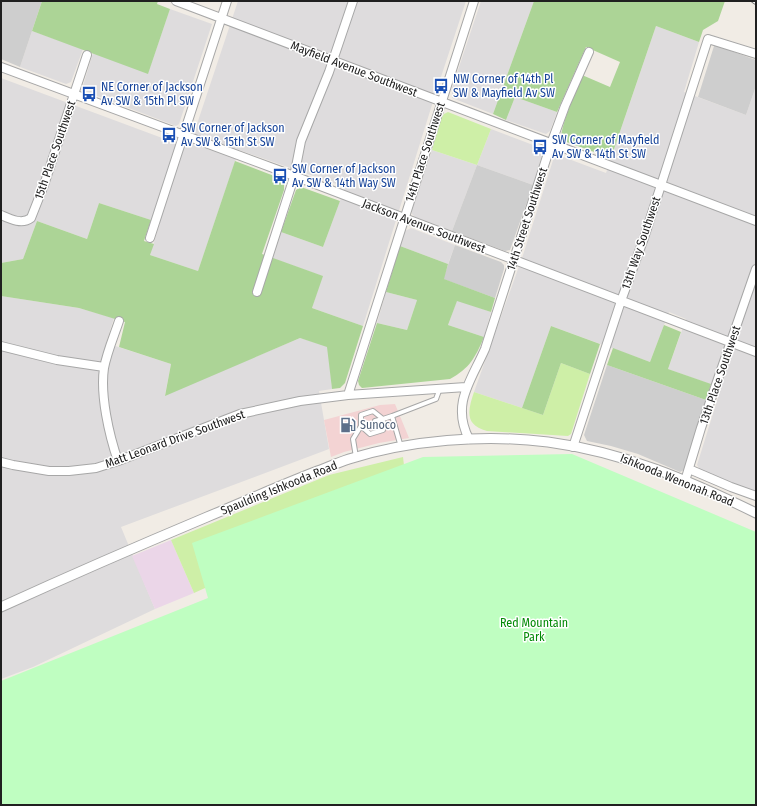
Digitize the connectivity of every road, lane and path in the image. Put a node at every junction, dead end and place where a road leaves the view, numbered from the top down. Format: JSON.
{"nodes":[{"id":1,"x":176,"y":1,"type":"edge"},
{"id":2,"x":228,"y":1,"type":"edge"},
{"id":3,"x":353,"y":1,"type":"edge"},
{"id":4,"x":474,"y":1,"type":"edge"},
{"id":5,"x":222,"y":19,"type":"junction"},
{"id":6,"x":589,"y":52,"type":"dead end"},
{"id":7,"x":756,"y":54,"type":"edge"},
{"id":8,"x":87,"y":55,"type":"dead end"},
{"id":9,"x":333,"y":60,"type":"junction"},
{"id":10,"x":1,"y":67,"type":"edge"},
{"id":11,"x":74,"y":95,"type":"junction"},
{"id":12,"x":441,"y":102,"type":"junction"},
{"id":13,"x":183,"y":135,"type":"junction"},
{"id":14,"x":551,"y":144,"type":"junction"},
{"id":15,"x":294,"y":177,"type":"junction"},
{"id":16,"x":660,"y":185,"type":"junction"},
{"id":17,"x":1,"y":215,"type":"edge"},
{"id":18,"x":404,"y":218,"type":"junction"},
{"id":19,"x":756,"y":221,"type":"edge"},
{"id":20,"x":150,"y":238,"type":"dead end"},
{"id":21,"x":514,"y":260,"type":"junction"},
{"id":22,"x":756,"y":269,"type":"edge"},
{"id":23,"x":257,"y":292,"type":"dead end"},
{"id":24,"x":621,"y":301,"type":"junction"},
{"id":25,"x":119,"y":321,"type":"dead end"},
{"id":26,"x":731,"y":343,"type":"junction"},
{"id":27,"x":1,"y":346,"type":"edge"},
{"id":28,"x":756,"y":352,"type":"edge"},
{"id":29,"x":104,"y":367,"type":"junction"},
{"id":30,"x":466,"y":387,"type":"junction"},
{"id":31,"x":440,"y":388,"type":"junction"},
{"id":32,"x":348,"y":395,"type":"junction"},
{"id":33,"x":392,"y":416,"type":"junction"},
{"id":34,"x":383,"y":419,"type":"junction"},
{"id":35,"x":375,"y":422,"type":"dead end"},
{"id":36,"x":368,"y":424,"type":"dead end"},
{"id":37,"x":361,"y":426,"type":"junction"},
{"id":38,"x":469,"y":439,"type":"junction"},
{"id":39,"x":401,"y":447,"type":"junction"},
{"id":40,"x":573,"y":447,"type":"junction"},
{"id":41,"x":356,"y":458,"type":"junction"},
{"id":42,"x":118,"y":461,"type":"junction"},
{"id":43,"x":1,"y":462,"type":"edge"},
{"id":44,"x":689,"y":469,"type":"junction"},
{"id":45,"x":685,"y":481,"type":"junction"},
{"id":46,"x":756,"y":496,"type":"edge"},
{"id":47,"x":756,"y":513,"type":"edge"},
{"id":48,"x":1,"y":607,"type":"edge"}],
"edges":[{"from":1,"to":5,"type":"street","name":"Mayfield Avenue Southwest"},
{"from":2,"to":5,"type":"street"},
{"from":3,"to":9,"type":"street"},
{"from":4,"to":12,"type":"street","name":"14th Place Southwest"},
{"from":5,"to":9,"type":"street","name":"Mayfield Avenue Southwest"},
{"from":5,"to":13,"type":"street"},
{"from":6,"to":14,"type":"street","name":"14th Street Southwest"},
{"from":7,"to":16,"type":"street","name":"13th Way Southwest"},
{"from":8,"to":11,"type":"street","name":"15th Place Southwest"},
{"from":9,"to":12,"type":"street","name":"Mayfield Avenue Southwest"},
{"from":9,"to":15,"type":"street"},
{"from":10,"to":11,"type":"street","name":"Jackson Avenue Southwest"},
{"from":11,"to":13,"type":"street","name":"Jackson Avenue Southwest"},
{"from":11,"to":17,"type":"street","name":"15th Place Southwest"},
{"from":12,"to":14,"type":"street","name":"Mayfield Avenue Southwest"},
{"from":12,"to":18,"type":"street","name":"14th Place Southwest"},
{"from":13,"to":15,"type":"street","name":"Jackson Avenue Southwest"},
{"from":13,"to":20,"type":"street"},
{"from":14,"to":16,"type":"street","name":"Mayfield Avenue Southwest"},
{"from":14,"to":21,"type":"street","name":"14th Street Southwest"},
{"from":15,"to":18,"type":"street","name":"Jackson Avenue Southwest"},
{"from":15,"to":23,"type":"street"},
{"from":16,"to":19,"type":"street","name":"Mayfield Avenue Southwest"},
{"from":16,"to":24,"type":"street","name":"13th Way Southwest"},
{"from":18,"to":21,"type":"street","name":"Jackson Avenue Southwest"},
{"from":18,"to":32,"type":"street","name":"14th Place Southwest"},
{"from":21,"to":24,"type":"street","name":"Jackson Avenue Southwest"},
{"from":21,"to":30,"type":"street","name":"14th Street Southwest"},
{"from":22,"to":26,"type":"street","name":"13th Place Southwest"},
{"from":24,"to":26,"type":"street","name":"Jackson Avenue Southwest"},
{"from":24,"to":40,"type":"street","name":"13th Way Southwest"},
{"from":25,"to":29,"type":"street"},
{"from":26,"to":28,"type":"street","name":"Jackson Avenue Southwest"},
{"from":26,"to":44,"type":"street","name":"13th Place Southwest"},
{"from":27,"to":29,"type":"street"},
{"from":29,"to":42,"type":"street"},
{"from":30,"to":31,"type":"street","name":"Matt Leonard Drive Southwest"},
{"from":30,"to":38,"type":"street","name":"14th Street Southwest"},
{"from":31,"to":32,"type":"street","name":"Matt Leonard Drive Southwest"},
{"from":31,"to":33,"type":"lane"},
{"from":32,"to":42,"type":"street","name":"Matt Leonard Drive Southwest"},
{"from":33,"to":34,"type":"lane"},
{"from":33,"to":39,"type":"lane"},
{"from":34,"to":35,"type":"lane"},
{"from":34,"to":37,"type":"lane"},
{"from":34,"to":37,"type":"lane"},
{"from":36,"to":37,"type":"lane"},
{"from":37,"to":41,"type":"lane"},
{"from":38,"to":39,"type":"street","name":"Spaulding Ishkooda Road"},
{"from":38,"to":40,"type":"street","name":"Spaulding Ishkooda Road"},
{"from":39,"to":41,"type":"street","name":"Spaulding Ishkooda Road"},
{"from":40,"to":45,"type":"street","name":"Ishkooda Wenonah Road"},
{"from":41,"to":48,"type":"street","name":"Spaulding Ishkooda Road"},
{"from":42,"to":43,"type":"street","name":"Matt Leonard Drive Southwest"},
{"from":44,"to":45,"type":"street","name":"13th Place Southwest"},
{"from":44,"to":46,"type":"street"},
{"from":45,"to":47,"type":"street","name":"Ishkooda Wenonah Road"}]}
